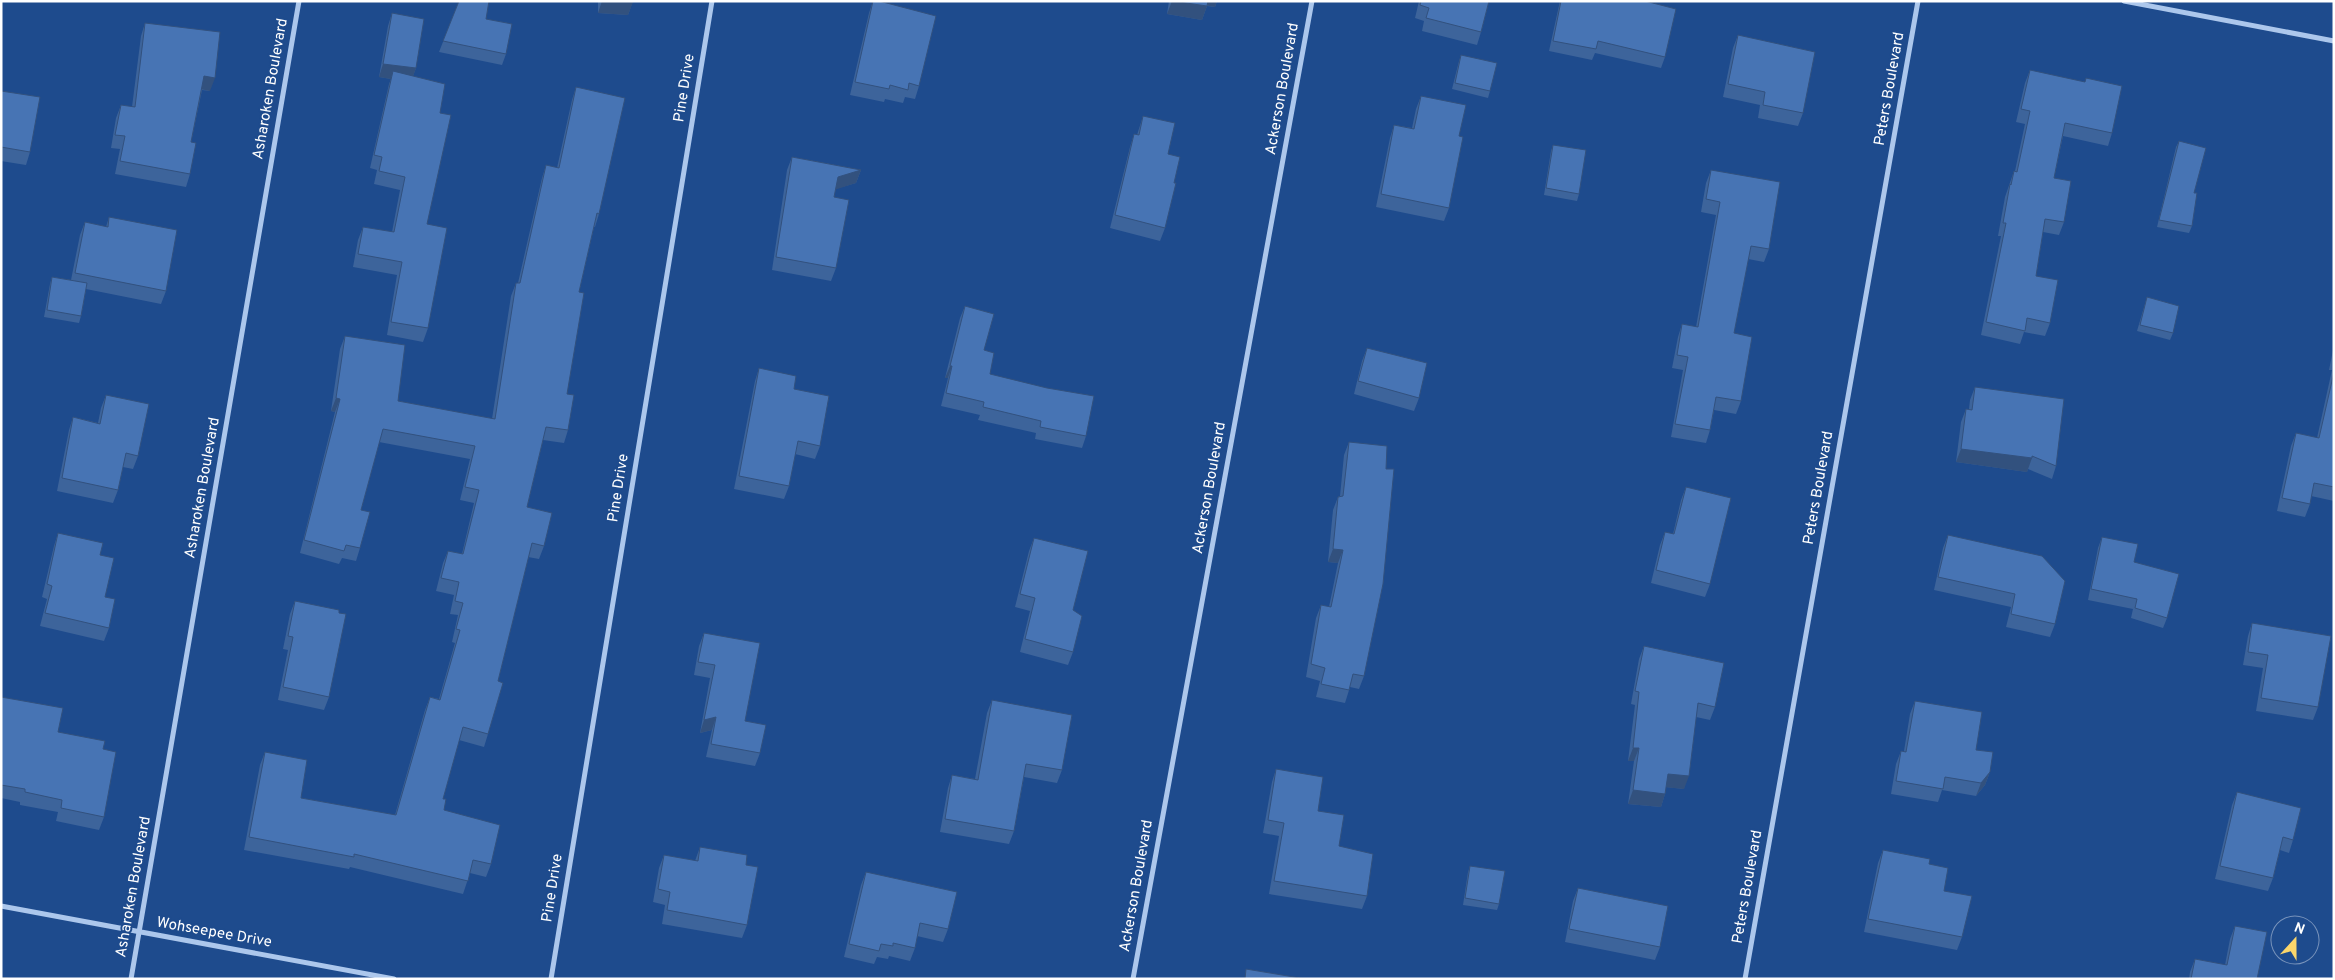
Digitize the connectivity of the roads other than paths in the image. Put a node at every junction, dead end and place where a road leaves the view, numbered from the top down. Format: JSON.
{"nodes":[{"id":1,"x":299,"y":1,"type":"edge"},
{"id":2,"x":712,"y":1,"type":"edge"},
{"id":3,"x":1312,"y":1,"type":"edge"},
{"id":4,"x":1918,"y":1,"type":"edge"},
{"id":5,"x":2124,"y":1,"type":"edge"},
{"id":6,"x":2334,"y":41,"type":"edge"},
{"id":7,"x":1,"y":906,"type":"edge"},
{"id":8,"x":139,"y":932,"type":"junction"},
{"id":9,"x":131,"y":979,"type":"edge"},
{"id":10,"x":394,"y":979,"type":"edge"},
{"id":11,"x":551,"y":979,"type":"edge"},
{"id":12,"x":1132,"y":979,"type":"edge"},
{"id":13,"x":1745,"y":979,"type":"edge"}],
"edges":[{"from":1,"to":8,"type":"street","name":"Asharoken Boulevard"},
{"from":2,"to":11,"type":"street","name":"Pine Drive"},
{"from":3,"to":12,"type":"street","name":"Ackerson Boulevard"},
{"from":4,"to":13,"type":"street","name":"Peters Boulevard"},
{"from":5,"to":6,"type":"street"},
{"from":7,"to":8,"type":"street","name":"Wohseepee Drive"},
{"from":8,"to":9,"type":"street","name":"Asharoken Boulevard"},
{"from":8,"to":10,"type":"street","name":"Wohseepee Drive"}]}
